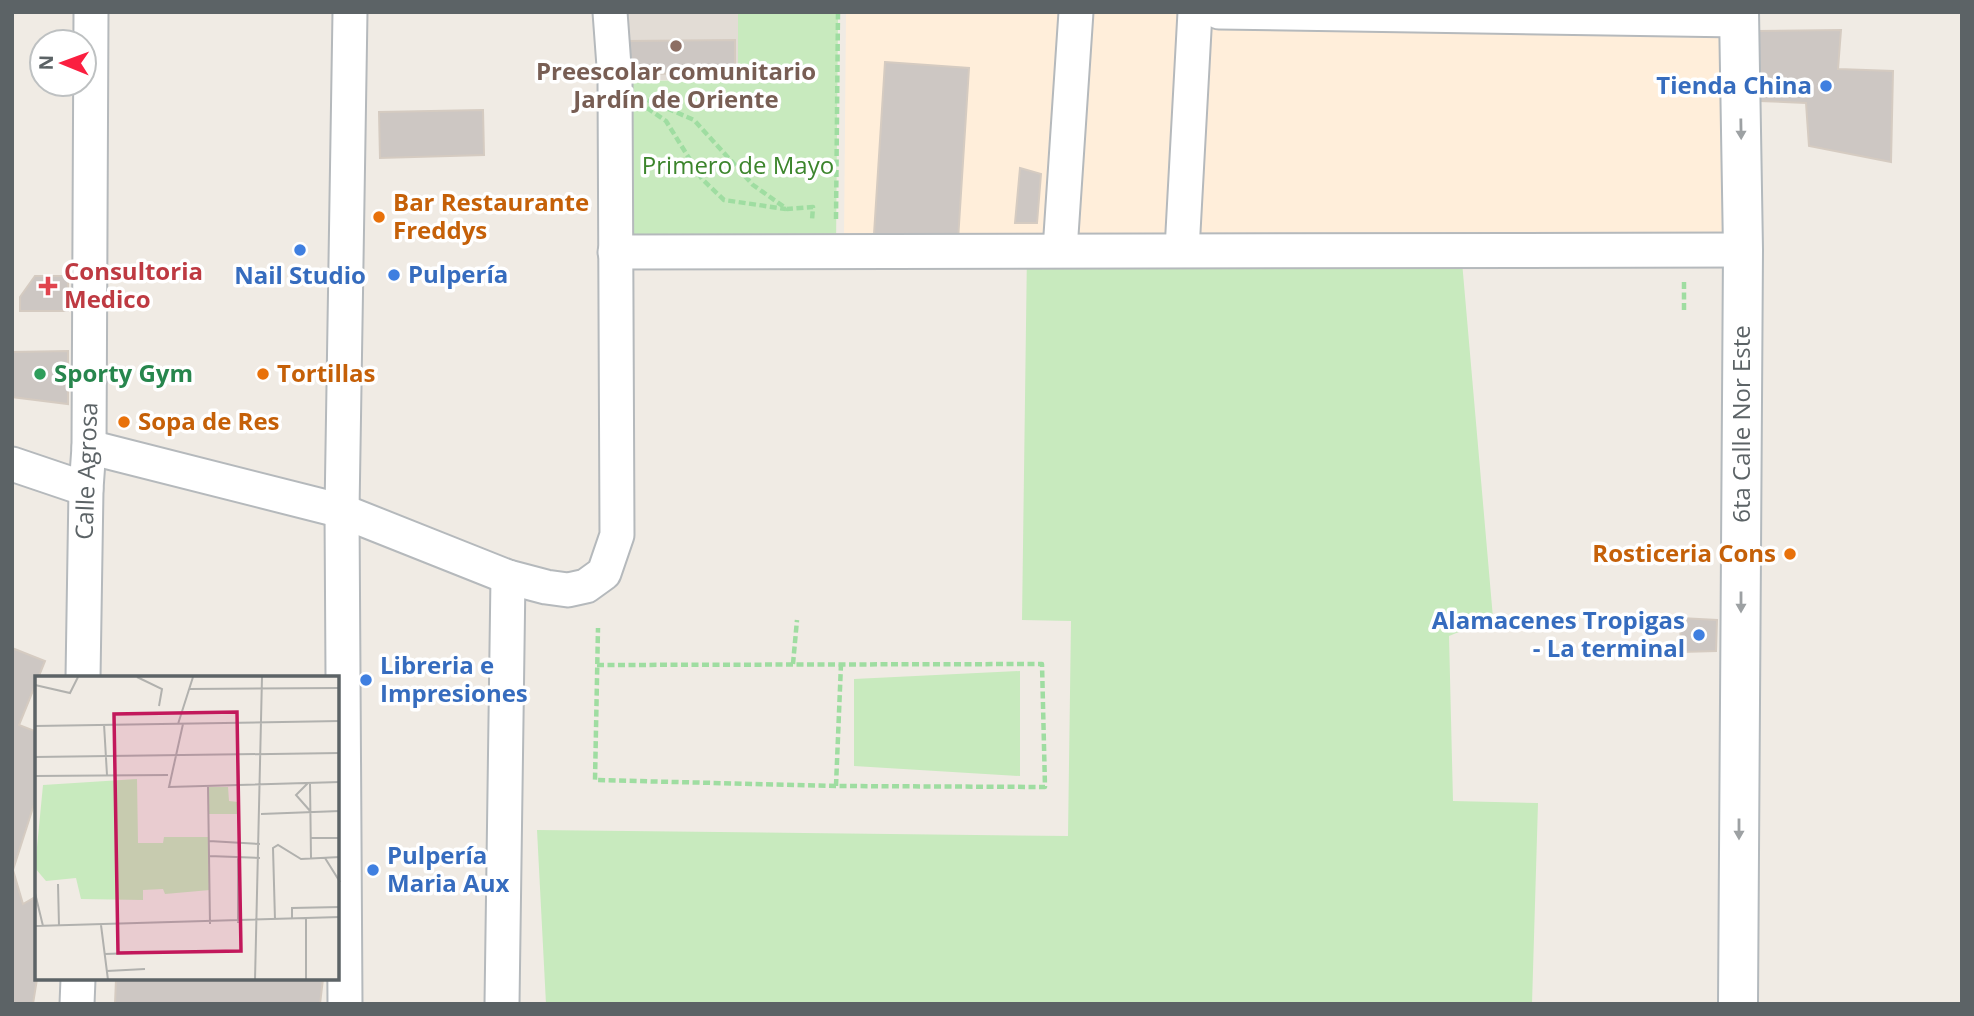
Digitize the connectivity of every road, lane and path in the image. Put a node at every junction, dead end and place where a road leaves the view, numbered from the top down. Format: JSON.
{"nodes":[{"id":1,"x":91,"y":12,"type":"edge"},
{"id":2,"x":350,"y":12,"type":"edge"},
{"id":3,"x":610,"y":12,"type":"edge"},
{"id":4,"x":838,"y":12,"type":"edge"},
{"id":5,"x":1076,"y":12,"type":"edge"},
{"id":6,"x":1195,"y":12,"type":"edge"},
{"id":7,"x":1219,"y":12,"type":"edge"},
{"id":8,"x":1739,"y":16,"type":"edge"},
{"id":9,"x":614,"y":86,"type":"junction"},
{"id":10,"x":813,"y":208,"type":"dead end"},
{"id":11,"x":787,"y":209,"type":"junction"},
{"id":12,"x":1060,"y":250,"type":"junction"},
{"id":13,"x":1182,"y":250,"type":"junction"},
{"id":14,"x":1743,"y":250,"type":"junction"},
{"id":15,"x":836,"y":251,"type":"junction"},
{"id":16,"x":615,"y":252,"type":"junction"},
{"id":17,"x":89,"y":447,"type":"junction"},
{"id":18,"x":12,"y":464,"type":"edge"},
{"id":19,"x":86,"y":489,"type":"junction"},
{"id":20,"x":342,"y":511,"type":"junction"},
{"id":21,"x":508,"y":577,"type":"junction"},
{"id":22,"x":797,"y":620,"type":"dead end"},
{"id":23,"x":598,"y":628,"type":"dead end"},
{"id":24,"x":793,"y":664,"type":"junction"},
{"id":25,"x":841,"y":664,"type":"junction"},
{"id":26,"x":597,"y":665,"type":"junction"},
{"id":27,"x":83,"y":676,"type":"edge"},
{"id":28,"x":836,"y":786,"type":"junction"},
{"id":29,"x":78,"y":981,"type":"edge"},
{"id":30,"x":77,"y":1004,"type":"edge"},
{"id":31,"x":345,"y":1004,"type":"edge"},
{"id":32,"x":502,"y":1004,"type":"edge"},
{"id":33,"x":1738,"y":1004,"type":"edge"}],
"edges":[{"from":1,"to":17,"type":"street","name":"Calle Agrosa"},
{"from":2,"to":20,"type":"street"},
{"from":3,"to":9,"type":"street"},
{"from":4,"to":15,"type":"path"},
{"from":5,"to":12,"type":"street"},
{"from":6,"to":13,"type":"street"},
{"from":7,"to":8,"type":"street"},
{"from":8,"to":14,"type":"street","name":"6ta Calle Nor Este","one_way":true},
{"from":9,"to":11,"type":"path"},
{"from":9,"to":11,"type":"path"},
{"from":9,"to":16,"type":"street"},
{"from":10,"to":11,"type":"path"},
{"from":12,"to":13,"type":"street"},
{"from":12,"to":15,"type":"street"},
{"from":13,"to":14,"type":"street"},
{"from":14,"to":33,"type":"street","name":"6ta Calle Nor Este","one_way":true},
{"from":15,"to":16,"type":"street"},
{"from":16,"to":21,"type":"street"},
{"from":17,"to":19,"type":"street","name":"Calle Agrosa"},
{"from":17,"to":20,"type":"street"},
{"from":18,"to":19,"type":"street"},
{"from":19,"to":27,"type":"street","name":"Calle Agrosa"},
{"from":20,"to":21,"type":"street"},
{"from":20,"to":31,"type":"street"},
{"from":21,"to":32,"type":"street"},
{"from":22,"to":24,"type":"path"},
{"from":23,"to":26,"type":"path"},
{"from":24,"to":25,"type":"path"},
{"from":24,"to":26,"type":"path"},
{"from":25,"to":28,"type":"path"},
{"from":25,"to":28,"type":"path"},
{"from":26,"to":28,"type":"path"},
{"from":29,"to":30,"type":"street"}]}
